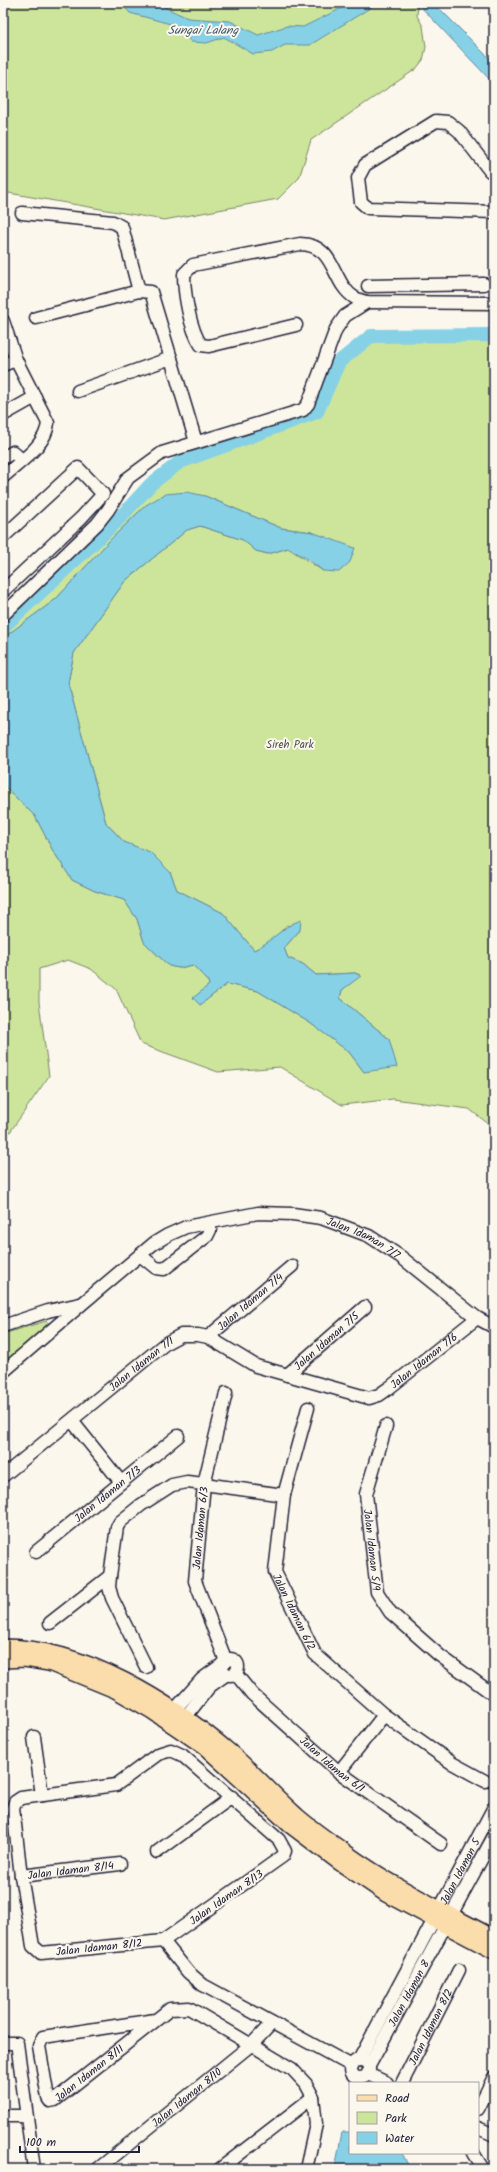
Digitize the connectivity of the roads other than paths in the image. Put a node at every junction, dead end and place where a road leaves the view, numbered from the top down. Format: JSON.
{"nodes":[{"id":1,"x":490,"y":171,"type":"dead end"},
{"id":2,"x":494,"y":212,"type":"edge"},
{"id":3,"x":22,"y":213,"type":"dead end"},
{"id":4,"x":484,"y":284,"type":"dead end"},
{"id":5,"x":464,"y":285,"type":"junction"},
{"id":6,"x":368,"y":286,"type":"dead end"},
{"id":7,"x":397,"y":286,"type":"junction"},
{"id":8,"x":139,"y":291,"type":"junction"},
{"id":9,"x":367,"y":302,"type":"junction"},
{"id":10,"x":398,"y":302,"type":"junction"},
{"id":11,"x":463,"y":303,"type":"junction"},
{"id":12,"x":494,"y":303,"type":"edge"},
{"id":13,"x":36,"y":318,"type":"dead end"},
{"id":14,"x":3,"y":320,"type":"edge"},
{"id":15,"x":296,"y":325,"type":"dead end"},
{"id":16,"x":171,"y":358,"type":"junction"},
{"id":17,"x":16,"y":360,"type":"junction"},
{"id":18,"x":3,"y":365,"type":"edge"},
{"id":19,"x":78,"y":391,"type":"dead end"},
{"id":20,"x":35,"y":397,"type":"junction"},
{"id":21,"x":3,"y":415,"type":"edge"},
{"id":22,"x":196,"y":442,"type":"junction"},
{"id":23,"x":3,"y":458,"type":"edge"},
{"id":24,"x":22,"y":460,"type":"junction"},
{"id":25,"x":3,"y":478,"type":"edge"},
{"id":26,"x":81,"y":518,"type":"junction"},
{"id":27,"x":91,"y":530,"type":"junction"},
{"id":28,"x":3,"y":537,"type":"edge"},
{"id":29,"x":7,"y":588,"type":"edge"},
{"id":30,"x":22,"y":596,"type":"junction"},
{"id":31,"x":3,"y":615,"type":"edge"},
{"id":32,"x":210,"y":1223,"type":"junction"},
{"id":33,"x":140,"y":1256,"type":"junction"},
{"id":34,"x":292,"y":1266,"type":"dead end"},
{"id":35,"x":83,"y":1303,"type":"junction"},
{"id":36,"x":365,"y":1307,"type":"dead end"},
{"id":37,"x":48,"y":1311,"type":"junction"},
{"id":38,"x":476,"y":1318,"type":"junction"},
{"id":39,"x":3,"y":1326,"type":"edge"},
{"id":40,"x":56,"y":1326,"type":"junction"},
{"id":41,"x":494,"y":1327,"type":"edge"},
{"id":42,"x":208,"y":1338,"type":"junction"},
{"id":43,"x":3,"y":1372,"type":"edge"},
{"id":44,"x":287,"y":1375,"type":"junction"},
{"id":45,"x":226,"y":1393,"type":"dead end"},
{"id":46,"x":369,"y":1398,"type":"joint"},
{"id":47,"x":308,"y":1408,"type":"dead end"},
{"id":48,"x":72,"y":1421,"type":"junction"},
{"id":49,"x":386,"y":1426,"type":"dead end"},
{"id":50,"x":178,"y":1436,"type":"dead end"},
{"id":51,"x":3,"y":1476,"type":"edge"},
{"id":52,"x":122,"y":1482,"type":"junction"},
{"id":53,"x":204,"y":1484,"type":"junction"},
{"id":54,"x":284,"y":1495,"type":"junction"},
{"id":55,"x":36,"y":1552,"type":"dead end"},
{"id":56,"x":110,"y":1576,"type":"junction"},
{"id":57,"x":50,"y":1624,"type":"dead end"},
{"id":58,"x":3,"y":1647,"type":"edge"},
{"id":59,"x":3,"y":1660,"type":"edge"},
{"id":60,"x":146,"y":1667,"type":"dead end"},
{"id":61,"x":228,"y":1668,"type":"junction"},
{"id":62,"x":494,"y":1695,"type":"edge"},
{"id":63,"x":384,"y":1715,"type":"junction"},
{"id":64,"x":175,"y":1719,"type":"junction"},
{"id":65,"x":34,"y":1737,"type":"dead end"},
{"id":66,"x":340,"y":1772,"type":"junction"},
{"id":67,"x":486,"y":1781,"type":"dead end"},
{"id":68,"x":42,"y":1795,"type":"junction"},
{"id":69,"x":232,"y":1797,"type":"junction"},
{"id":70,"x":494,"y":1807,"type":"edge"},
{"id":71,"x":494,"y":1836,"type":"edge"},
{"id":72,"x":441,"y":1844,"type":"dead end"},
{"id":73,"x":157,"y":1852,"type":"dead end"},
{"id":74,"x":120,"y":1864,"type":"dead end"},
{"id":75,"x":21,"y":1876,"type":"junction"},
{"id":76,"x":442,"y":1918,"type":"junction"},
{"id":77,"x":494,"y":1938,"type":"edge"},
{"id":78,"x":163,"y":1941,"type":"junction"},
{"id":79,"x":494,"y":1951,"type":"edge"},
{"id":80,"x":458,"y":1970,"type":"dead end"},
{"id":81,"x":155,"y":2020,"type":"junction"},
{"id":82,"x":272,"y":2023,"type":"junction"},
{"id":83,"x":3,"y":2043,"type":"edge"},
{"id":84,"x":252,"y":2044,"type":"junction"},
{"id":85,"x":362,"y":2066,"type":"junction"},
{"id":86,"x":494,"y":2077,"type":"edge"},
{"id":87,"x":386,"y":2082,"type":"edge"},
{"id":88,"x":402,"y":2082,"type":"edge"},
{"id":89,"x":313,"y":2097,"type":"junction"},
{"id":90,"x":479,"y":2107,"type":"edge"},
{"id":91,"x":3,"y":2116,"type":"edge"},
{"id":92,"x":26,"y":2116,"type":"junction"},
{"id":93,"x":479,"y":2128,"type":"edge"},
{"id":94,"x":494,"y":2135,"type":"edge"},
{"id":95,"x":474,"y":2154,"type":"edge"},
{"id":96,"x":34,"y":2169,"type":"edge"},
{"id":97,"x":98,"y":2169,"type":"edge"},
{"id":98,"x":220,"y":2169,"type":"edge"},
{"id":99,"x":306,"y":2169,"type":"edge"},
{"id":100,"x":483,"y":2169,"type":"edge"}],
"edges":[{"from":1,"to":2,"type":"street"},
{"from":3,"to":8,"type":"street"},
{"from":4,"to":5,"type":"street"},
{"from":5,"to":7,"type":"street"},
{"from":5,"to":11,"type":"street"},
{"from":6,"to":7,"type":"street"},
{"from":7,"to":10,"type":"street"},
{"from":8,"to":13,"type":"street"},
{"from":8,"to":16,"type":"street"},
{"from":9,"to":10,"type":"street"},
{"from":9,"to":15,"type":"street"},
{"from":9,"to":22,"type":"street"},
{"from":10,"to":11,"type":"street"},
{"from":11,"to":12,"type":"street"},
{"from":14,"to":17,"type":"street"},
{"from":16,"to":19,"type":"street"},
{"from":16,"to":22,"type":"street"},
{"from":17,"to":18,"type":"street"},
{"from":17,"to":20,"type":"street"},
{"from":20,"to":21,"type":"street"},
{"from":20,"to":24,"type":"street"},
{"from":22,"to":27,"type":"street"},
{"from":23,"to":24,"type":"street"},
{"from":24,"to":25,"type":"street"},
{"from":26,"to":27,"type":"street"},
{"from":26,"to":28,"type":"street"},
{"from":26,"to":29,"type":"street"},
{"from":27,"to":30,"type":"street"},
{"from":29,"to":30,"type":"street"},
{"from":30,"to":31,"type":"street"},
{"from":32,"to":33,"type":"street","name":"Jalan Idaman 7/7"},
{"from":32,"to":33,"type":"street"},
{"from":32,"to":38,"type":"street","name":"Jalan Idaman 7/7"},
{"from":33,"to":35,"type":"street","name":"Jalan Idaman 7/7"},
{"from":34,"to":42,"type":"street","name":"Jalan Idaman 7/4"},
{"from":35,"to":37,"type":"street","name":"Jalan Idaman 7/7"},
{"from":35,"to":40,"type":"street","name":"Jalan Idaman 7/7"},
{"from":36,"to":44,"type":"street","name":"Jalan Idaman 7/5"},
{"from":37,"to":39,"type":"street","name":"Jalan Idaman 7/7"},
{"from":37,"to":40,"type":"street"},
{"from":38,"to":41,"type":"street","name":"Jalan Idaman 7/7"},
{"from":38,"to":46,"type":"street","name":"Jalan Idaman 7/6"},
{"from":40,"to":43,"type":"street","name":"Jalan Idaman 7/7"},
{"from":42,"to":44,"type":"street","name":"Jalan Idaman 7/1"},
{"from":42,"to":48,"type":"street","name":"Jalan Idaman 7/1"},
{"from":44,"to":46,"type":"street","name":"Jalan Idaman 7/1"},
{"from":45,"to":53,"type":"street","name":"Jalan Idaman 6/3"},
{"from":47,"to":54,"type":"street","name":"Jalan Idaman 6/2"},
{"from":48,"to":51,"type":"street","name":"Jalan Idaman 7/1"},
{"from":48,"to":52,"type":"street"},
{"from":49,"to":62,"type":"street","name":"Jalan Idaman 5/9"},
{"from":50,"to":52,"type":"street","name":"Jalan Idaman 7/3"},
{"from":52,"to":55,"type":"street","name":"Jalan Idaman 7/3"},
{"from":53,"to":54,"type":"street"},
{"from":53,"to":56,"type":"street"},
{"from":53,"to":61,"type":"street","name":"Jalan Idaman 6/3"},
{"from":54,"to":63,"type":"street","name":"Jalan Idaman 6/2"},
{"from":56,"to":57,"type":"street"},
{"from":56,"to":60,"type":"street"},
{"from":58,"to":64,"type":"main road"},
{"from":59,"to":64,"type":"main road"},
{"from":61,"to":64,"type":"street"},
{"from":61,"to":66,"type":"street","name":"Jalan Idaman 6/1"},
{"from":63,"to":66,"type":"street"},
{"from":63,"to":67,"type":"street","name":"Jalan Idaman 6/2"},
{"from":64,"to":76,"type":"main road"},
{"from":65,"to":68,"type":"street"},
{"from":66,"to":72,"type":"street","name":"Jalan Idaman 6/1"},
{"from":68,"to":69,"type":"street"},
{"from":68,"to":75,"type":"street"},
{"from":69,"to":73,"type":"street"},
{"from":69,"to":78,"type":"street","name":"Jalan Idaman 8/13"},
{"from":70,"to":76,"type":"street","name":"Jalan Idaman 5"},
{"from":71,"to":76,"type":"street","name":"Jalan Idaman 5"},
{"from":74,"to":75,"type":"street","name":"Jalan Idaman 8/14"},
{"from":75,"to":78,"type":"street","name":"Jalan Idaman 8/12"},
{"from":76,"to":77,"type":"main road"},
{"from":76,"to":79,"type":"main road"},
{"from":76,"to":85,"type":"street","name":"Jalan Idaman 8"},
{"from":78,"to":82,"type":"street"},
{"from":80,"to":88,"type":"street","name":"Jalan Idaman 8/2"},
{"from":81,"to":81,"type":"street","name":"Jalan Idaman 8/11"},
{"from":81,"to":84,"type":"street","name":"Jalan Idaman 8/11"},
{"from":82,"to":84,"type":"street","name":"Jalan Idaman 8/10"},
{"from":82,"to":85,"type":"street"},
{"from":83,"to":92,"type":"street"},
{"from":84,"to":89,"type":"street"},
{"from":84,"to":97,"type":"street","name":"Jalan Idaman 8/10"},
{"from":85,"to":87,"type":"street"},
{"from":86,"to":90,"type":"street"},
{"from":89,"to":98,"type":"street"},
{"from":89,"to":99,"type":"street"},
{"from":91,"to":92,"type":"street"},
{"from":92,"to":96,"type":"street"},
{"from":93,"to":94,"type":"street"},
{"from":95,"to":100,"type":"street"}]}
